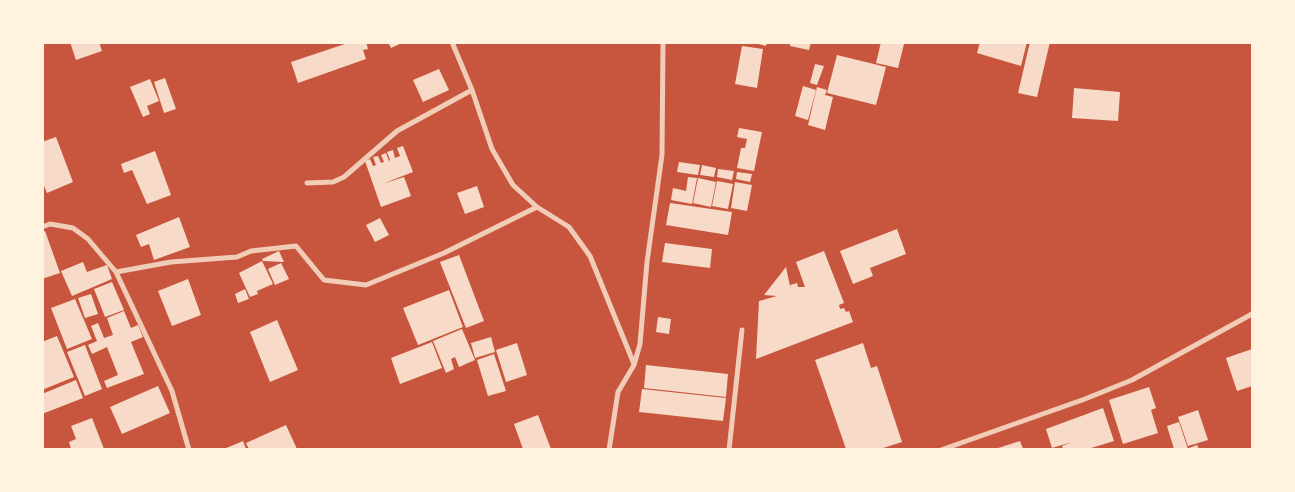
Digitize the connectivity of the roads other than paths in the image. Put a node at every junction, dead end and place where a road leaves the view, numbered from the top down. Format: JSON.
{"nodes":[{"id":1,"x":452,"y":42,"type":"edge"},
{"id":2,"x":663,"y":42,"type":"edge"},
{"id":3,"x":472,"y":90,"type":"junction"},
{"id":4,"x":307,"y":183,"type":"dead end"},
{"id":5,"x":537,"y":207,"type":"junction"},
{"id":6,"x":42,"y":227,"type":"edge"},
{"id":7,"x":116,"y":272,"type":"junction"},
{"id":8,"x":1252,"y":314,"type":"edge"},
{"id":9,"x":742,"y":330,"type":"dead end"},
{"id":10,"x":634,"y":365,"type":"junction"},
{"id":11,"x":189,"y":450,"type":"edge"},
{"id":12,"x":608,"y":450,"type":"edge"},
{"id":13,"x":729,"y":450,"type":"edge"},
{"id":14,"x":941,"y":450,"type":"edge"}],
"edges":[{"from":1,"to":3,"type":"street"},
{"from":2,"to":10,"type":"street"},
{"from":3,"to":4,"type":"street"},
{"from":3,"to":5,"type":"street"},
{"from":5,"to":7,"type":"street"},
{"from":5,"to":10,"type":"street"},
{"from":6,"to":7,"type":"street"},
{"from":7,"to":11,"type":"street"},
{"from":8,"to":14,"type":"street"},
{"from":9,"to":13,"type":"street"},
{"from":10,"to":12,"type":"street"}]}
